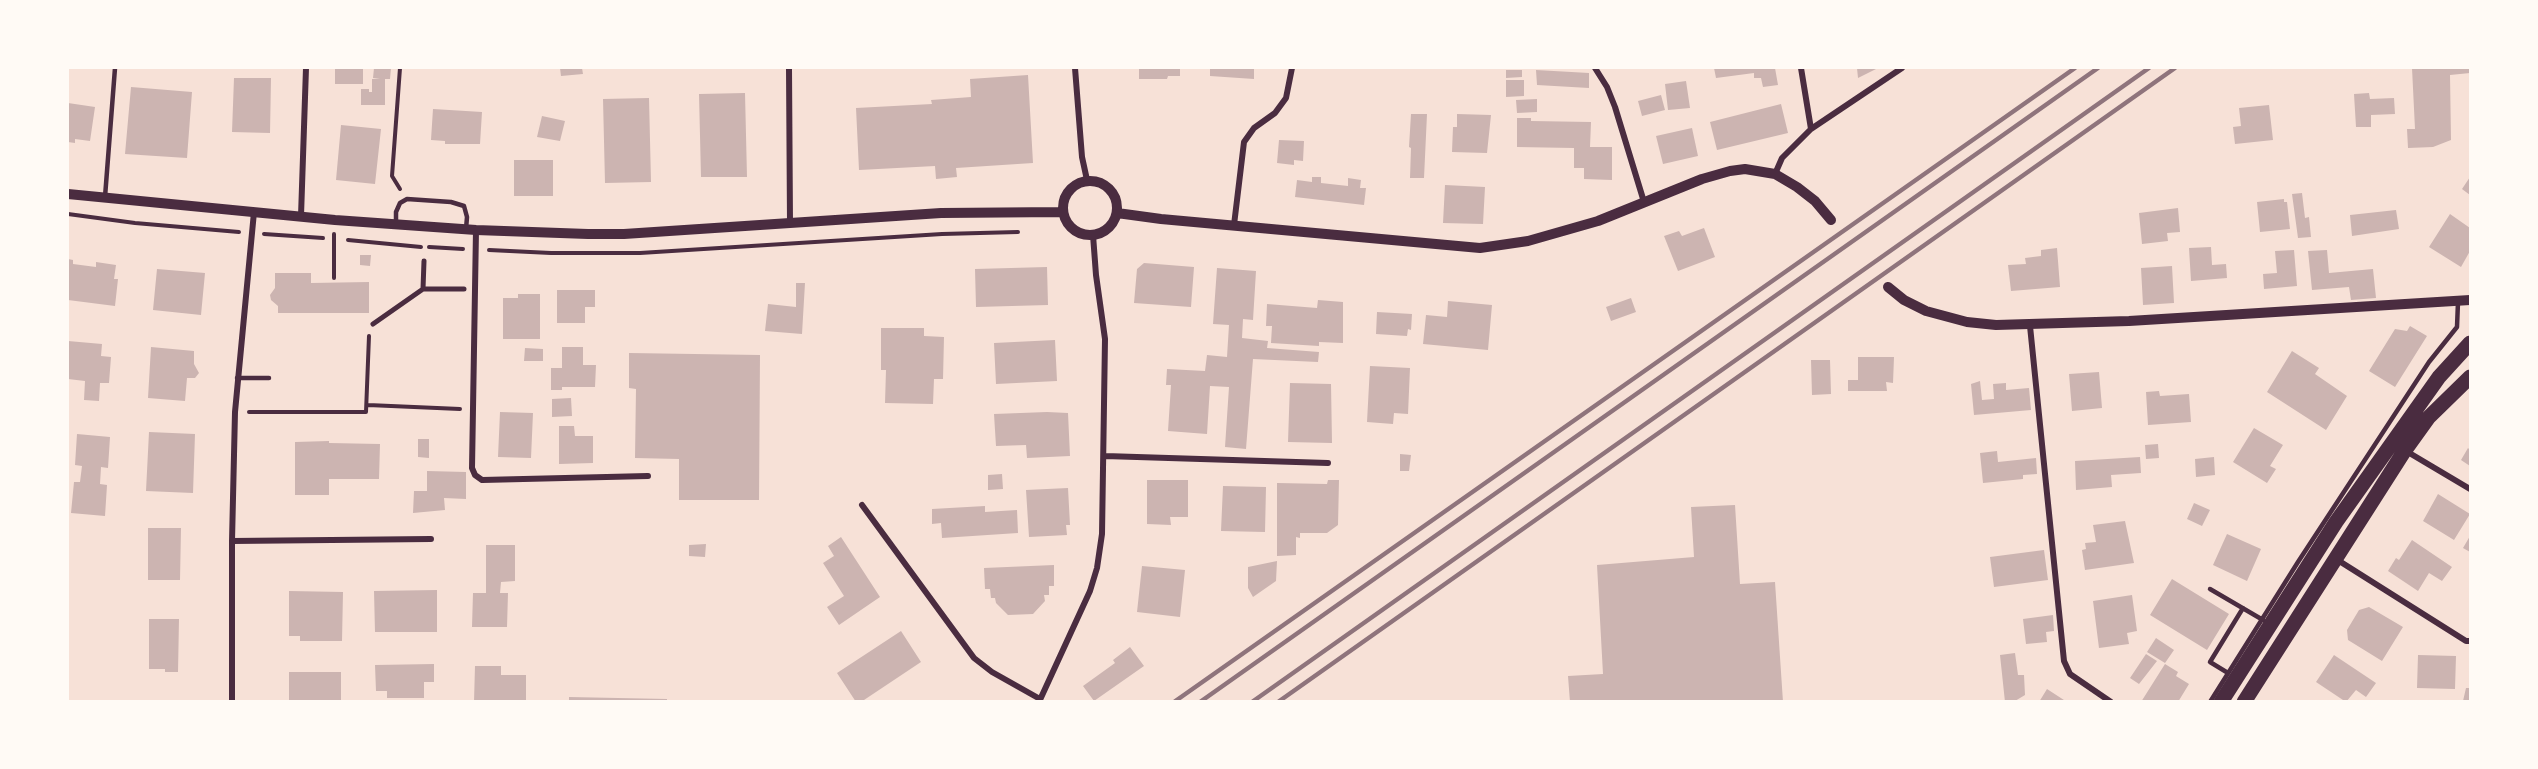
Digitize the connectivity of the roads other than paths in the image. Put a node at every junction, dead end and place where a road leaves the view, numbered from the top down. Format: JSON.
{"nodes":[{"id":1,"x":115,"y":68,"type":"edge"},
{"id":2,"x":306,"y":68,"type":"edge"},
{"id":3,"x":789,"y":68,"type":"edge"},
{"id":4,"x":1076,"y":68,"type":"edge"},
{"id":5,"x":1292,"y":68,"type":"edge"},
{"id":6,"x":1595,"y":68,"type":"edge"},
{"id":7,"x":1801,"y":68,"type":"edge"},
{"id":8,"x":1902,"y":68,"type":"edge"},
{"id":9,"x":1811,"y":129,"type":"junction"},
{"id":10,"x":1775,"y":174,"type":"junction"},
{"id":11,"x":1086,"y":180,"type":"junction"},
{"id":12,"x":68,"y":194,"type":"edge"},
{"id":13,"x":105,"y":199,"type":"junction"},
{"id":14,"x":1644,"y":202,"type":"junction"},
{"id":15,"x":254,"y":212,"type":"junction"},
{"id":16,"x":1062,"y":212,"type":"junction"},
{"id":17,"x":1118,"y":213,"type":"junction"},
{"id":18,"x":301,"y":216,"type":"junction"},
{"id":19,"x":1831,"y":220,"type":"dead end"},
{"id":20,"x":790,"y":223,"type":"junction"},
{"id":21,"x":396,"y":224,"type":"junction"},
{"id":22,"x":1234,"y":225,"type":"junction"},
{"id":23,"x":471,"y":230,"type":"junction"},
{"id":24,"x":1093,"y":235,"type":"junction"},
{"id":25,"x":424,"y":261,"type":"dead end"},
{"id":26,"x":1888,"y":287,"type":"dead end"},
{"id":27,"x":423,"y":289,"type":"junction"},
{"id":28,"x":464,"y":289,"type":"dead end"},
{"id":29,"x":2470,"y":300,"type":"edge"},
{"id":30,"x":2458,"y":301,"type":"junction"},
{"id":31,"x":373,"y":324,"type":"road end"},
{"id":32,"x":2030,"y":326,"type":"junction"},
{"id":33,"x":2470,"y":343,"type":"edge"},
{"id":34,"x":237,"y":378,"type":"junction"},
{"id":35,"x":269,"y":378,"type":"dead end"},
{"id":36,"x":2467,"y":380,"type":"edge"},
{"id":37,"x":2407,"y":411,"type":"junction"},
{"id":38,"x":2405,"y":450,"type":"junction"},
{"id":39,"x":1105,"y":456,"type":"junction"},
{"id":40,"x":1328,"y":463,"type":"dead end"},
{"id":41,"x":648,"y":476,"type":"dead end"},
{"id":42,"x":2470,"y":489,"type":"edge"},
{"id":43,"x":862,"y":505,"type":"dead end"},
{"id":44,"x":431,"y":539,"type":"dead end"},
{"id":45,"x":232,"y":541,"type":"junction"},
{"id":46,"x":2334,"y":558,"type":"junction"},
{"id":47,"x":2210,"y":588,"type":"dead end"},
{"id":48,"x":2243,"y":608,"type":"junction"},
{"id":49,"x":2266,"y":622,"type":"junction"},
{"id":50,"x":2470,"y":641,"type":"edge"},
{"id":51,"x":2232,"y":675,"type":"junction"},
{"id":52,"x":1039,"y":700,"type":"edge"},
{"id":53,"x":2248,"y":700,"type":"edge"},
{"id":54,"x":232,"y":702,"type":"edge"},
{"id":55,"x":2111,"y":702,"type":"edge"},
{"id":56,"x":2210,"y":702,"type":"edge"},
{"id":57,"x":2221,"y":702,"type":"edge"}],
"edges":[{"from":1,"to":13,"type":"lane"},
{"from":2,"to":18,"type":"street"},
{"from":3,"to":20,"type":"street"},
{"from":4,"to":11,"type":"street"},
{"from":5,"to":22,"type":"street"},
{"from":6,"to":14,"type":"street"},
{"from":7,"to":9,"type":"street"},
{"from":8,"to":9,"type":"street"},
{"from":9,"to":10,"type":"street"},
{"from":10,"to":14,"type":"street"},
{"from":10,"to":19,"type":"street"},
{"from":11,"to":16,"type":"street"},
{"from":11,"to":17,"type":"street"},
{"from":12,"to":13,"type":"street"},
{"from":13,"to":15,"type":"street"},
{"from":14,"to":22,"type":"street"},
{"from":15,"to":18,"type":"street"},
{"from":15,"to":34,"type":"street"},
{"from":16,"to":20,"type":"street"},
{"from":16,"to":24,"type":"street"},
{"from":17,"to":22,"type":"street"},
{"from":17,"to":24,"type":"street"},
{"from":18,"to":21,"type":"street"},
{"from":20,"to":23,"type":"street"},
{"from":21,"to":23,"type":"street"},
{"from":21,"to":23,"type":"lane"},
{"from":23,"to":41,"type":"street"},
{"from":24,"to":39,"type":"street"},
{"from":25,"to":27,"type":"street"},
{"from":26,"to":32,"type":"street"},
{"from":27,"to":28,"type":"street"},
{"from":27,"to":31,"type":"street"},
{"from":29,"to":30,"type":"street"},
{"from":30,"to":32,"type":"street"},
{"from":30,"to":37,"type":"lane"},
{"from":32,"to":55,"type":"street"},
{"from":33,"to":37,"type":"main road"},
{"from":34,"to":35,"type":"lane"},
{"from":34,"to":45,"type":"street"},
{"from":36,"to":38,"type":"main road"},
{"from":37,"to":49,"type":"main road"},
{"from":38,"to":42,"type":"street"},
{"from":38,"to":46,"type":"main road"},
{"from":39,"to":40,"type":"street"},
{"from":39,"to":52,"type":"street"},
{"from":43,"to":52,"type":"street"},
{"from":44,"to":45,"type":"street"},
{"from":45,"to":54,"type":"street"},
{"from":46,"to":50,"type":"street"},
{"from":46,"to":53,"type":"main road"},
{"from":47,"to":48,"type":"lane"},
{"from":48,"to":49,"type":"lane"},
{"from":48,"to":51,"type":"lane"},
{"from":49,"to":51,"type":"main road"},
{"from":51,"to":56,"type":"lane"},
{"from":51,"to":57,"type":"main road"}]}
